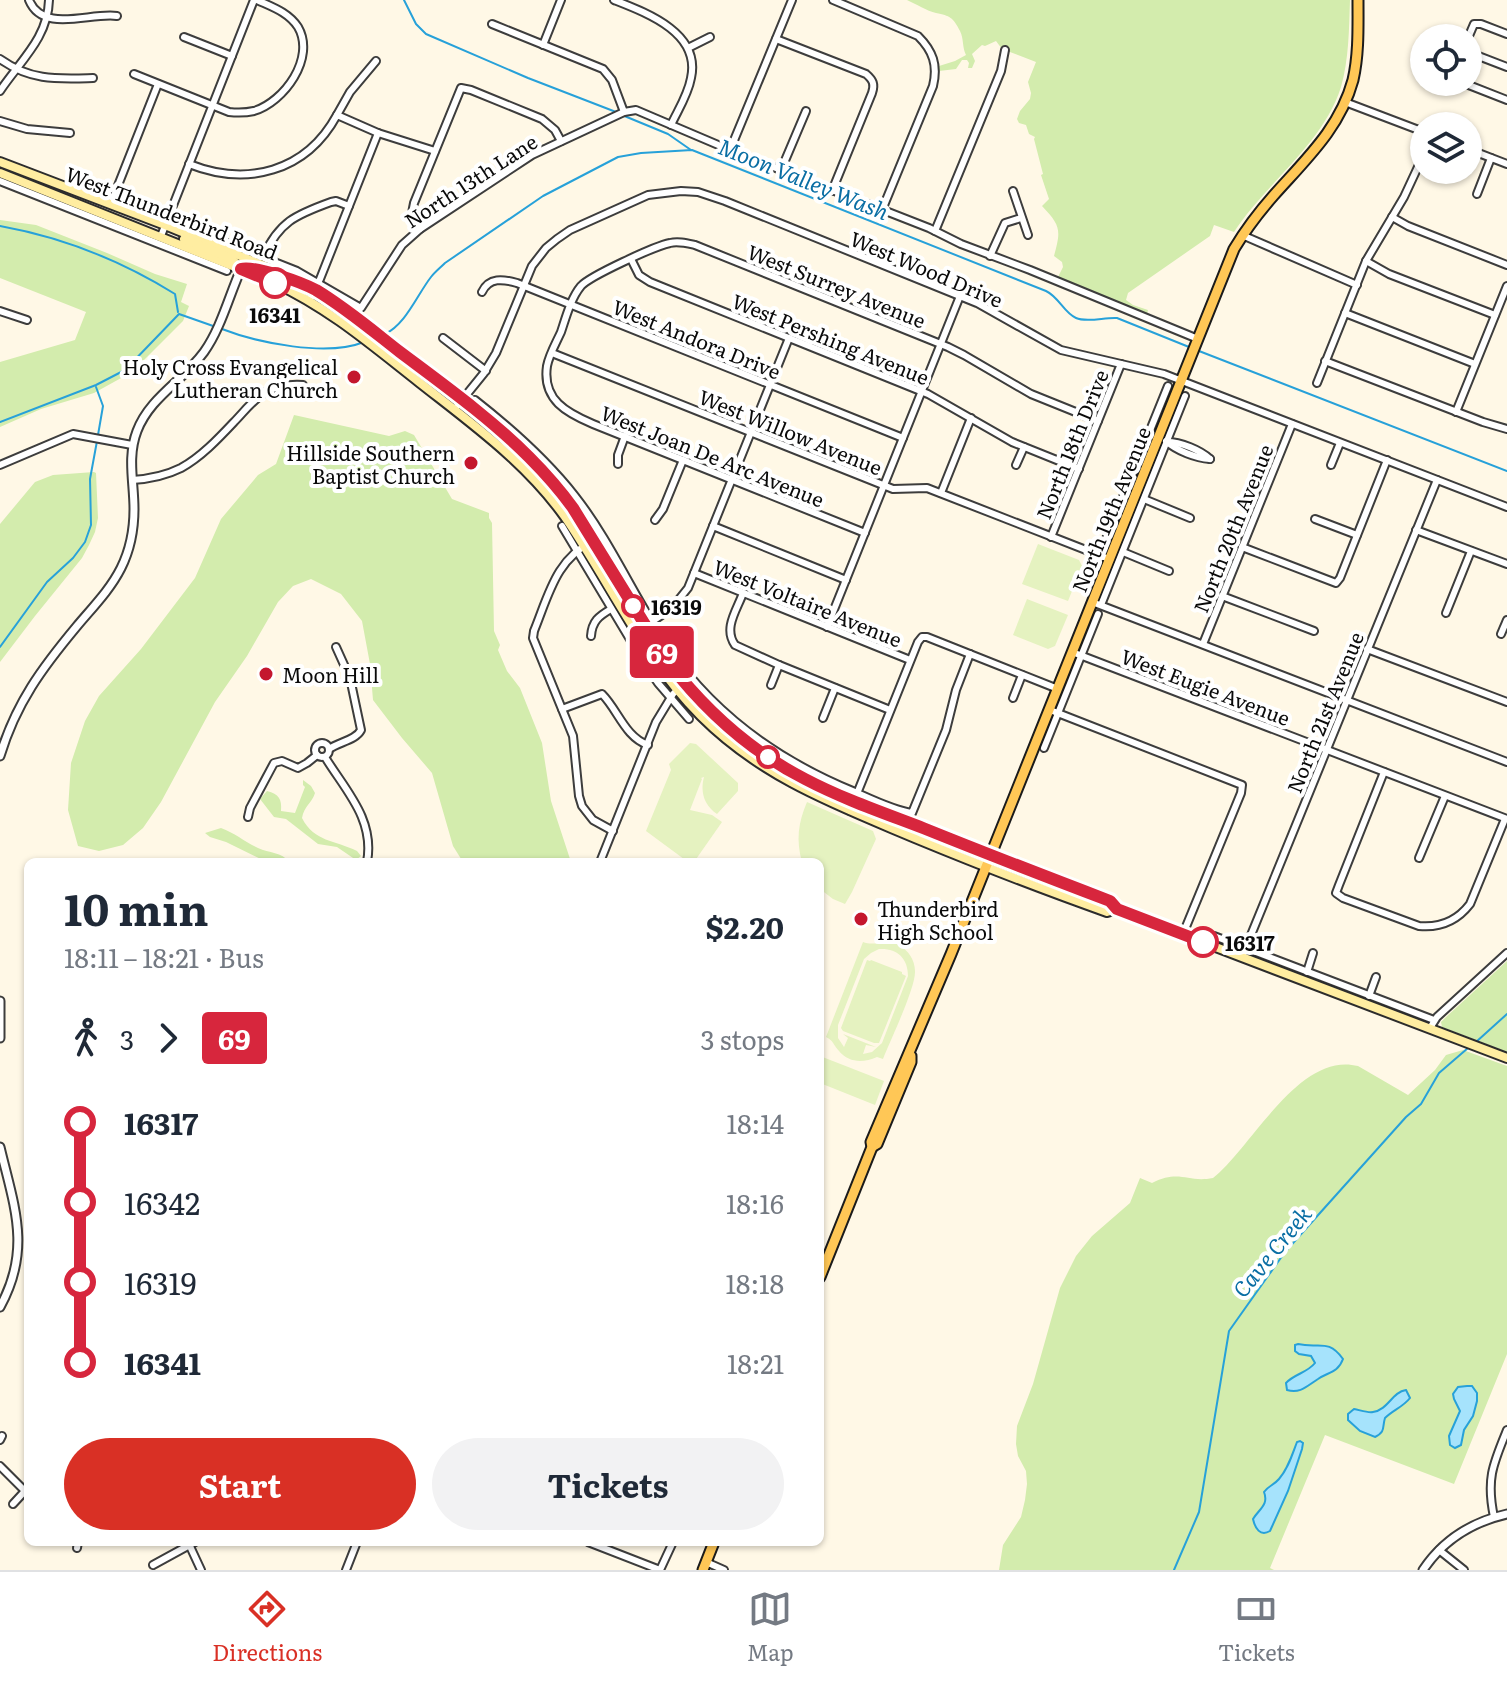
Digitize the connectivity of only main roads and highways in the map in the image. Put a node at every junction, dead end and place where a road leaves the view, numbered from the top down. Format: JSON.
{"nodes":[{"id":1,"x":1358,"y":0,"type":"edge"},
{"id":2,"x":0,"y":162,"type":"edge"},
{"id":3,"x":0,"y":173,"type":"edge"},
{"id":4,"x":166,"y":222,"type":"junction"},
{"id":5,"x":241,"y":269,"type":"junction"},
{"id":6,"x":297,"y":280,"type":"junction"},
{"id":7,"x":399,"y":351,"type":"junction"},
{"id":8,"x":391,"y":361,"type":"junction"},
{"id":9,"x":577,"y":505,"type":"junction"},
{"id":10,"x":563,"y":515,"type":"junction"},
{"id":11,"x":681,"y":687,"type":"junction"},
{"id":12,"x":910,"y":818,"type":"junction"},
{"id":13,"x":903,"y":833,"type":"junction"},
{"id":14,"x":990,"y":855,"type":"junction"},
{"id":15,"x":986,"y":867,"type":"junction"},
{"id":16,"x":1117,"y":909,"type":"junction"},
{"id":17,"x":1507,"y":1058,"type":"edge"},
{"id":18,"x":824,"y":1267,"type":"edge"},
{"id":19,"x":712,"y":1546,"type":"edge"},
{"id":20,"x":704,"y":1566,"type":"edge"}],
"edges":[{"from":1,"to":14,"type":"main road","name":"North 19th Avenue"},
{"from":2,"to":4,"type":"main road","name":"West Thunderbird Road"},
{"from":3,"to":5,"type":"main road","name":"West Thunderbird Road"},
{"from":4,"to":5,"type":"main road"},
{"from":4,"to":6,"type":"main road","name":"West Thunderbird Road"},
{"from":5,"to":6,"type":"main road"},
{"from":5,"to":8,"type":"main road","name":"West Thunderbird Road"},
{"from":6,"to":7,"type":"main road","name":"West Thunderbird Road"},
{"from":7,"to":8,"type":"main road"},
{"from":7,"to":9,"type":"main road","name":"West Thunderbird Road"},
{"from":8,"to":10,"type":"main road","name":"West Thunderbird Road"},
{"from":9,"to":10,"type":"main road"},
{"from":9,"to":11,"type":"main road","name":"West Thunderbird Road"},
{"from":10,"to":11,"type":"main road","name":"West Thunderbird Road"},
{"from":11,"to":12,"type":"main road","name":"West Thunderbird Road"},
{"from":11,"to":13,"type":"main road","name":"West Thunderbird Road"},
{"from":12,"to":13,"type":"main road"},
{"from":12,"to":14,"type":"main road","name":"West Thunderbird Road"},
{"from":13,"to":15,"type":"main road","name":"West Thunderbird Road"},
{"from":14,"to":15,"type":"main road","name":"North 19th Avenue"},
{"from":14,"to":16,"type":"main road","name":"West Thunderbird Road"},
{"from":15,"to":16,"type":"main road","name":"West Thunderbird Road"},
{"from":15,"to":18,"type":"main road","name":"North 19th Avenue"},
{"from":16,"to":17,"type":"main road","name":"West Thunderbird Road"},
{"from":19,"to":20,"type":"main road"}]}
